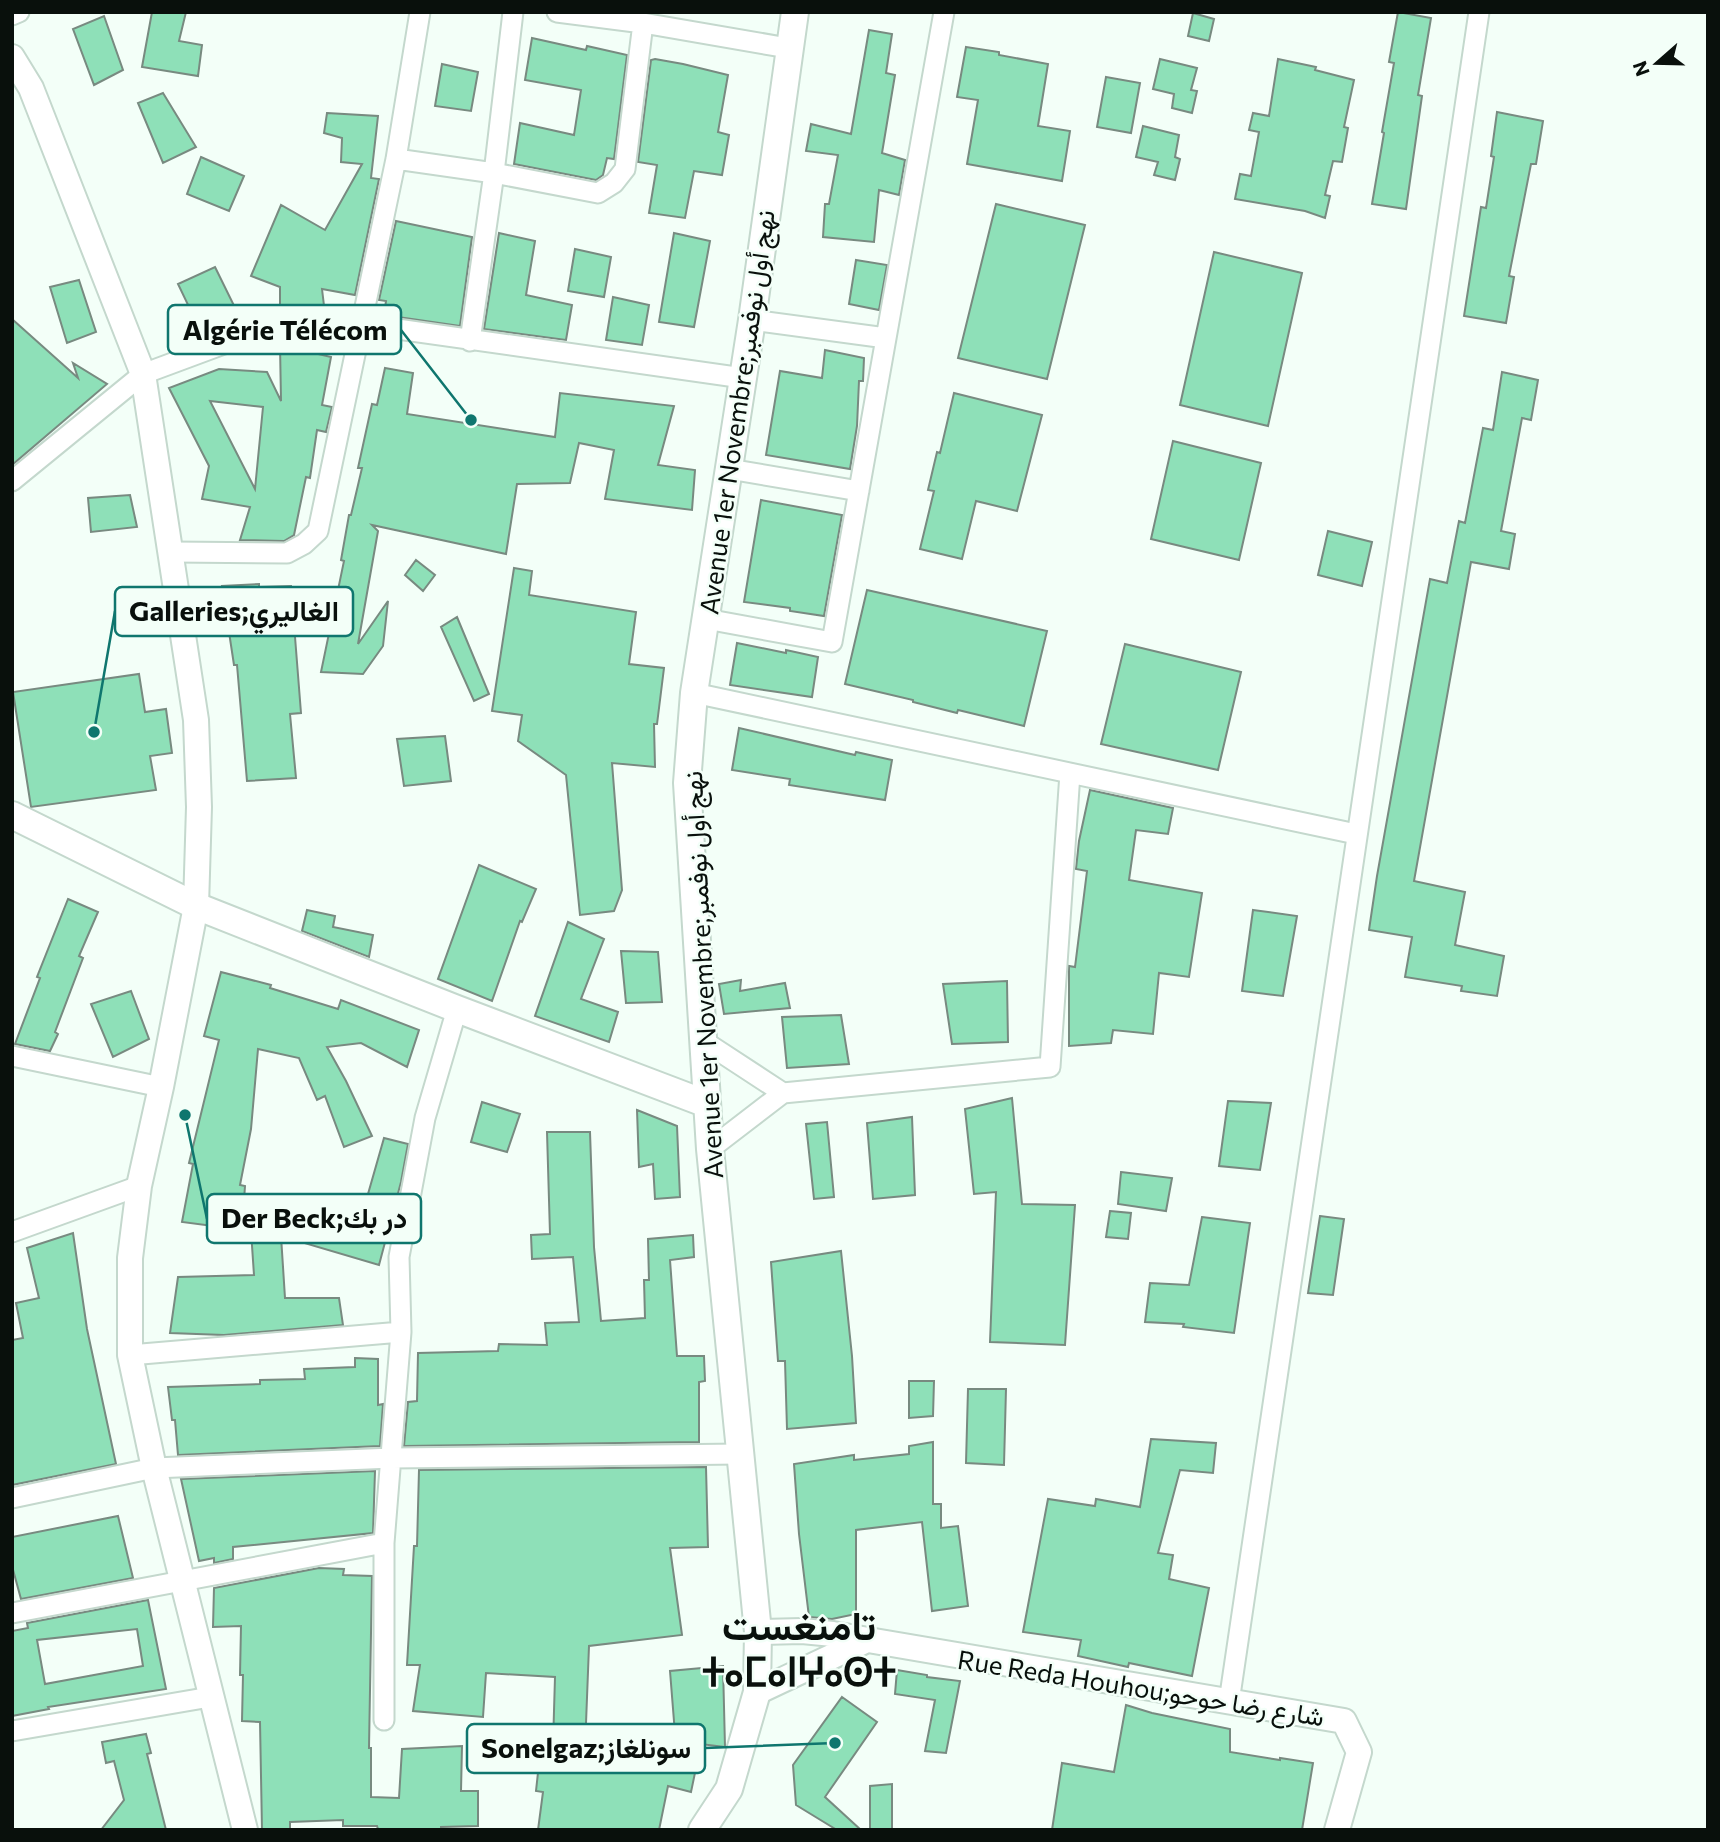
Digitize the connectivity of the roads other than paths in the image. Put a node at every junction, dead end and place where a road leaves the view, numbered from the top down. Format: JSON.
{"nodes":[{"id":1,"x":19,"y":12,"type":"edge"},
{"id":2,"x":420,"y":12,"type":"edge"},
{"id":3,"x":513,"y":12,"type":"edge"},
{"id":4,"x":557,"y":12,"type":"edge"},
{"id":5,"x":794,"y":12,"type":"edge"},
{"id":6,"x":944,"y":12,"type":"edge"},
{"id":7,"x":1479,"y":12,"type":"edge"},
{"id":8,"x":12,"y":15,"type":"edge"},
{"id":9,"x":643,"y":23,"type":"junction"},
{"id":10,"x":788,"y":48,"type":"junction"},
{"id":11,"x":12,"y":57,"type":"edge"},
{"id":12,"x":396,"y":159,"type":"junction"},
{"id":13,"x":494,"y":173,"type":"junction"},
{"id":14,"x":752,"y":320,"type":"junction"},
{"id":15,"x":362,"y":324,"type":"junction"},
{"id":16,"x":886,"y":338,"type":"junction"},
{"id":17,"x":470,"y":341,"type":"junction"},
{"id":18,"x":143,"y":374,"type":"junction"},
{"id":19,"x":743,"y":378,"type":"junction"},
{"id":20,"x":729,"y":470,"type":"junction"},
{"id":21,"x":12,"y":481,"type":"edge"},
{"id":22,"x":859,"y":491,"type":"junction"},
{"id":23,"x":172,"y":552,"type":"junction"},
{"id":24,"x":706,"y":619,"type":"junction"},
{"id":25,"x":694,"y":693,"type":"junction"},
{"id":26,"x":1070,"y":772,"type":"junction"},
{"id":27,"x":12,"y":815,"type":"edge"},
{"id":28,"x":1356,"y":834,"type":"junction"},
{"id":29,"x":196,"y":906,"type":"junction"},
{"id":30,"x":457,"y":1009,"type":"junction"},
{"id":31,"x":702,"y":1040,"type":"junction"},
{"id":32,"x":12,"y":1056,"type":"edge"},
{"id":33,"x":161,"y":1087,"type":"junction"},
{"id":34,"x":783,"y":1093,"type":"junction"},
{"id":35,"x":707,"y":1104,"type":"junction"},
{"id":36,"x":710,"y":1149,"type":"junction"},
{"id":37,"x":139,"y":1186,"type":"junction"},
{"id":38,"x":12,"y":1232,"type":"edge"},
{"id":39,"x":401,"y":1332,"type":"junction"},
{"id":40,"x":130,"y":1354,"type":"junction"},
{"id":41,"x":740,"y":1454,"type":"junction"},
{"id":42,"x":392,"y":1458,"type":"junction"},
{"id":43,"x":154,"y":1468,"type":"junction"},
{"id":44,"x":12,"y":1498,"type":"edge"},
{"id":45,"x":384,"y":1542,"type":"junction"},
{"id":46,"x":182,"y":1582,"type":"junction"},
{"id":47,"x":12,"y":1613,"type":"edge"},
{"id":48,"x":758,"y":1632,"type":"junction"},
{"id":49,"x":867,"y":1640,"type":"junction"},
{"id":50,"x":757,"y":1692,"type":"junction"},
{"id":51,"x":210,"y":1697,"type":"junction"},
{"id":52,"x":1229,"y":1702,"type":"junction"},
{"id":53,"x":384,"y":1720,"type":"dead end"},
{"id":54,"x":12,"y":1731,"type":"edge"},
{"id":55,"x":244,"y":1830,"type":"edge"},
{"id":56,"x":702,"y":1830,"type":"edge"},
{"id":57,"x":1337,"y":1830,"type":"edge"}],
"edges":[{"from":1,"to":8,"type":"street"},
{"from":2,"to":12,"type":"street"},
{"from":3,"to":13,"type":"street"},
{"from":4,"to":9,"type":"street"},
{"from":5,"to":10,"type":"main road","name":"Avenue 1er Novembre;نهج أول نوفمبر"},
{"from":6,"to":16,"type":"street"},
{"from":7,"to":28,"type":"street"},
{"from":9,"to":10,"type":"street"},
{"from":9,"to":13,"type":"street"},
{"from":10,"to":14,"type":"main road","name":"Avenue 1er Novembre;نهج أول نوفمبر"},
{"from":11,"to":18,"type":"street"},
{"from":12,"to":13,"type":"street"},
{"from":12,"to":15,"type":"street"},
{"from":13,"to":17,"type":"street"},
{"from":14,"to":16,"type":"street"},
{"from":14,"to":19,"type":"main road","name":"Avenue 1er Novembre;نهج أول نوفمبر"},
{"from":15,"to":17,"type":"street"},
{"from":15,"to":18,"type":"street"},
{"from":15,"to":23,"type":"street"},
{"from":16,"to":22,"type":"street"},
{"from":17,"to":19,"type":"street"},
{"from":18,"to":21,"type":"street"},
{"from":18,"to":23,"type":"street"},
{"from":19,"to":20,"type":"main road","name":"Avenue 1er Novembre;نهج أول نوفمبر"},
{"from":20,"to":22,"type":"street"},
{"from":20,"to":24,"type":"main road","name":"Avenue 1er Novembre;نهج أول نوفمبر"},
{"from":22,"to":24,"type":"street"},
{"from":23,"to":29,"type":"street"},
{"from":24,"to":25,"type":"main road","name":"Avenue 1er Novembre;نهج أول نوفمبر"},
{"from":25,"to":26,"type":"street"},
{"from":25,"to":31,"type":"main road","name":"Avenue 1er Novembre;نهج أول نوفمبر"},
{"from":26,"to":28,"type":"street"},
{"from":26,"to":34,"type":"street"},
{"from":27,"to":29,"type":"main road"},
{"from":28,"to":52,"type":"street"},
{"from":29,"to":30,"type":"main road"},
{"from":29,"to":33,"type":"street"},
{"from":30,"to":35,"type":"main road"},
{"from":30,"to":39,"type":"street"},
{"from":31,"to":34,"type":"street"},
{"from":31,"to":35,"type":"main road","name":"Avenue 1er Novembre;نهج أول نوفمبر"},
{"from":32,"to":33,"type":"street"},
{"from":33,"to":37,"type":"street"},
{"from":34,"to":36,"type":"street"},
{"from":35,"to":36,"type":"main road","name":"Avenue 1er Novembre;نهج أول نوفمبر"},
{"from":36,"to":41,"type":"main road","name":"Avenue 1er Novembre;نهج أول نوفمبر"},
{"from":37,"to":38,"type":"street"},
{"from":37,"to":40,"type":"street"},
{"from":39,"to":40,"type":"street"},
{"from":39,"to":42,"type":"street"},
{"from":40,"to":43,"type":"street"},
{"from":41,"to":42,"type":"street"},
{"from":41,"to":48,"type":"main road","name":"Avenue 1er Novembre;نهج أول نوفمبر"},
{"from":42,"to":43,"type":"street"},
{"from":42,"to":45,"type":"street"},
{"from":43,"to":44,"type":"street"},
{"from":43,"to":46,"type":"street"},
{"from":45,"to":46,"type":"street"},
{"from":45,"to":53,"type":"street"},
{"from":46,"to":47,"type":"street"},
{"from":46,"to":51,"type":"street"},
{"from":48,"to":49,"type":"street","name":"Rue Reda Houhou;شارع رضا حوحو"},
{"from":48,"to":50,"type":"main road","name":"Avenue 1er Novembre;نهج أول نوفمبر"},
{"from":49,"to":50,"type":"street"},
{"from":49,"to":52,"type":"street","name":"Rue Reda Houhou;شارع رضا حوحو"},
{"from":50,"to":56,"type":"main road","name":"Avenue 1er Novembre;نهج أول نوفمبر"},
{"from":51,"to":54,"type":"street"},
{"from":51,"to":55,"type":"street"},
{"from":52,"to":57,"type":"street","name":"Rue Reda Houhou;شارع رضا حوحو"}]}
